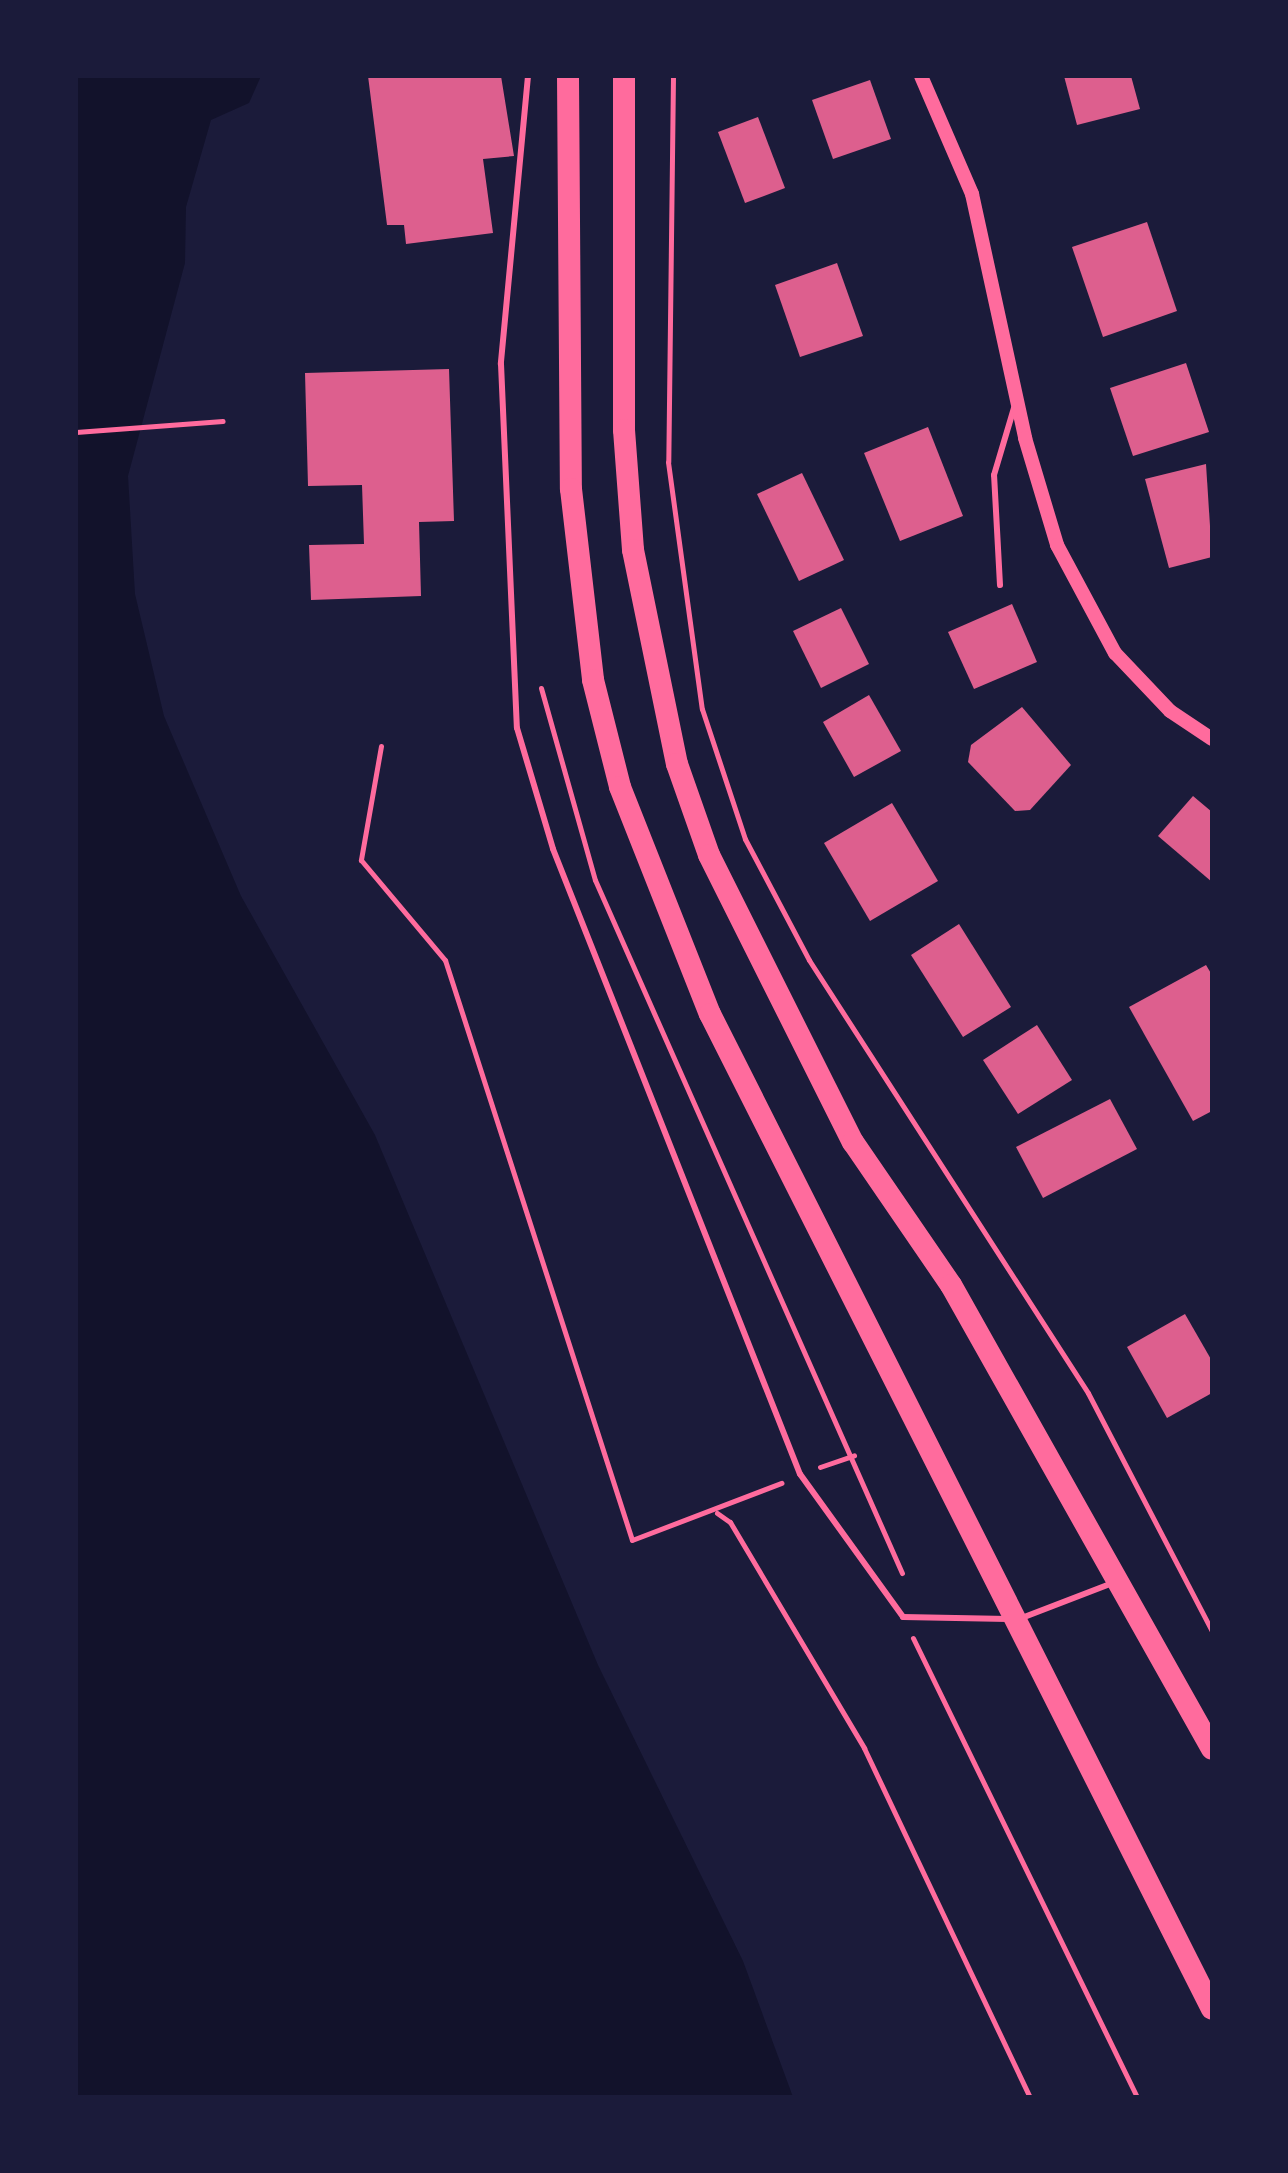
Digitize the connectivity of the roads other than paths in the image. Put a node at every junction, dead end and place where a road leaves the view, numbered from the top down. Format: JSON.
{"nodes":[{"id":1,"x":528,"y":76,"type":"edge"},
{"id":2,"x":568,"y":76,"type":"edge"},
{"id":3,"x":624,"y":76,"type":"edge"},
{"id":4,"x":921,"y":76,"type":"edge"},
{"id":5,"x":1017,"y":398,"type":"junction"},
{"id":6,"x":1000,"y":585,"type":"dead end"},
{"id":7,"x":1212,"y":739,"type":"edge"},
{"id":8,"x":1121,"y":1580,"type":"junction"},
{"id":9,"x":1017,"y":1619,"type":"junction"},
{"id":10,"x":1212,"y":1749,"type":"edge"},
{"id":11,"x":1212,"y":2009,"type":"edge"}],
"edges":[{"from":1,"to":9,"type":"lane"},
{"from":2,"to":9,"type":"highway"},
{"from":3,"to":8,"type":"highway"},
{"from":4,"to":5,"type":"street"},
{"from":5,"to":6,"type":"lane"},
{"from":5,"to":7,"type":"street"},
{"from":8,"to":9,"type":"lane"},
{"from":8,"to":10,"type":"highway"},
{"from":9,"to":11,"type":"highway"}]}
